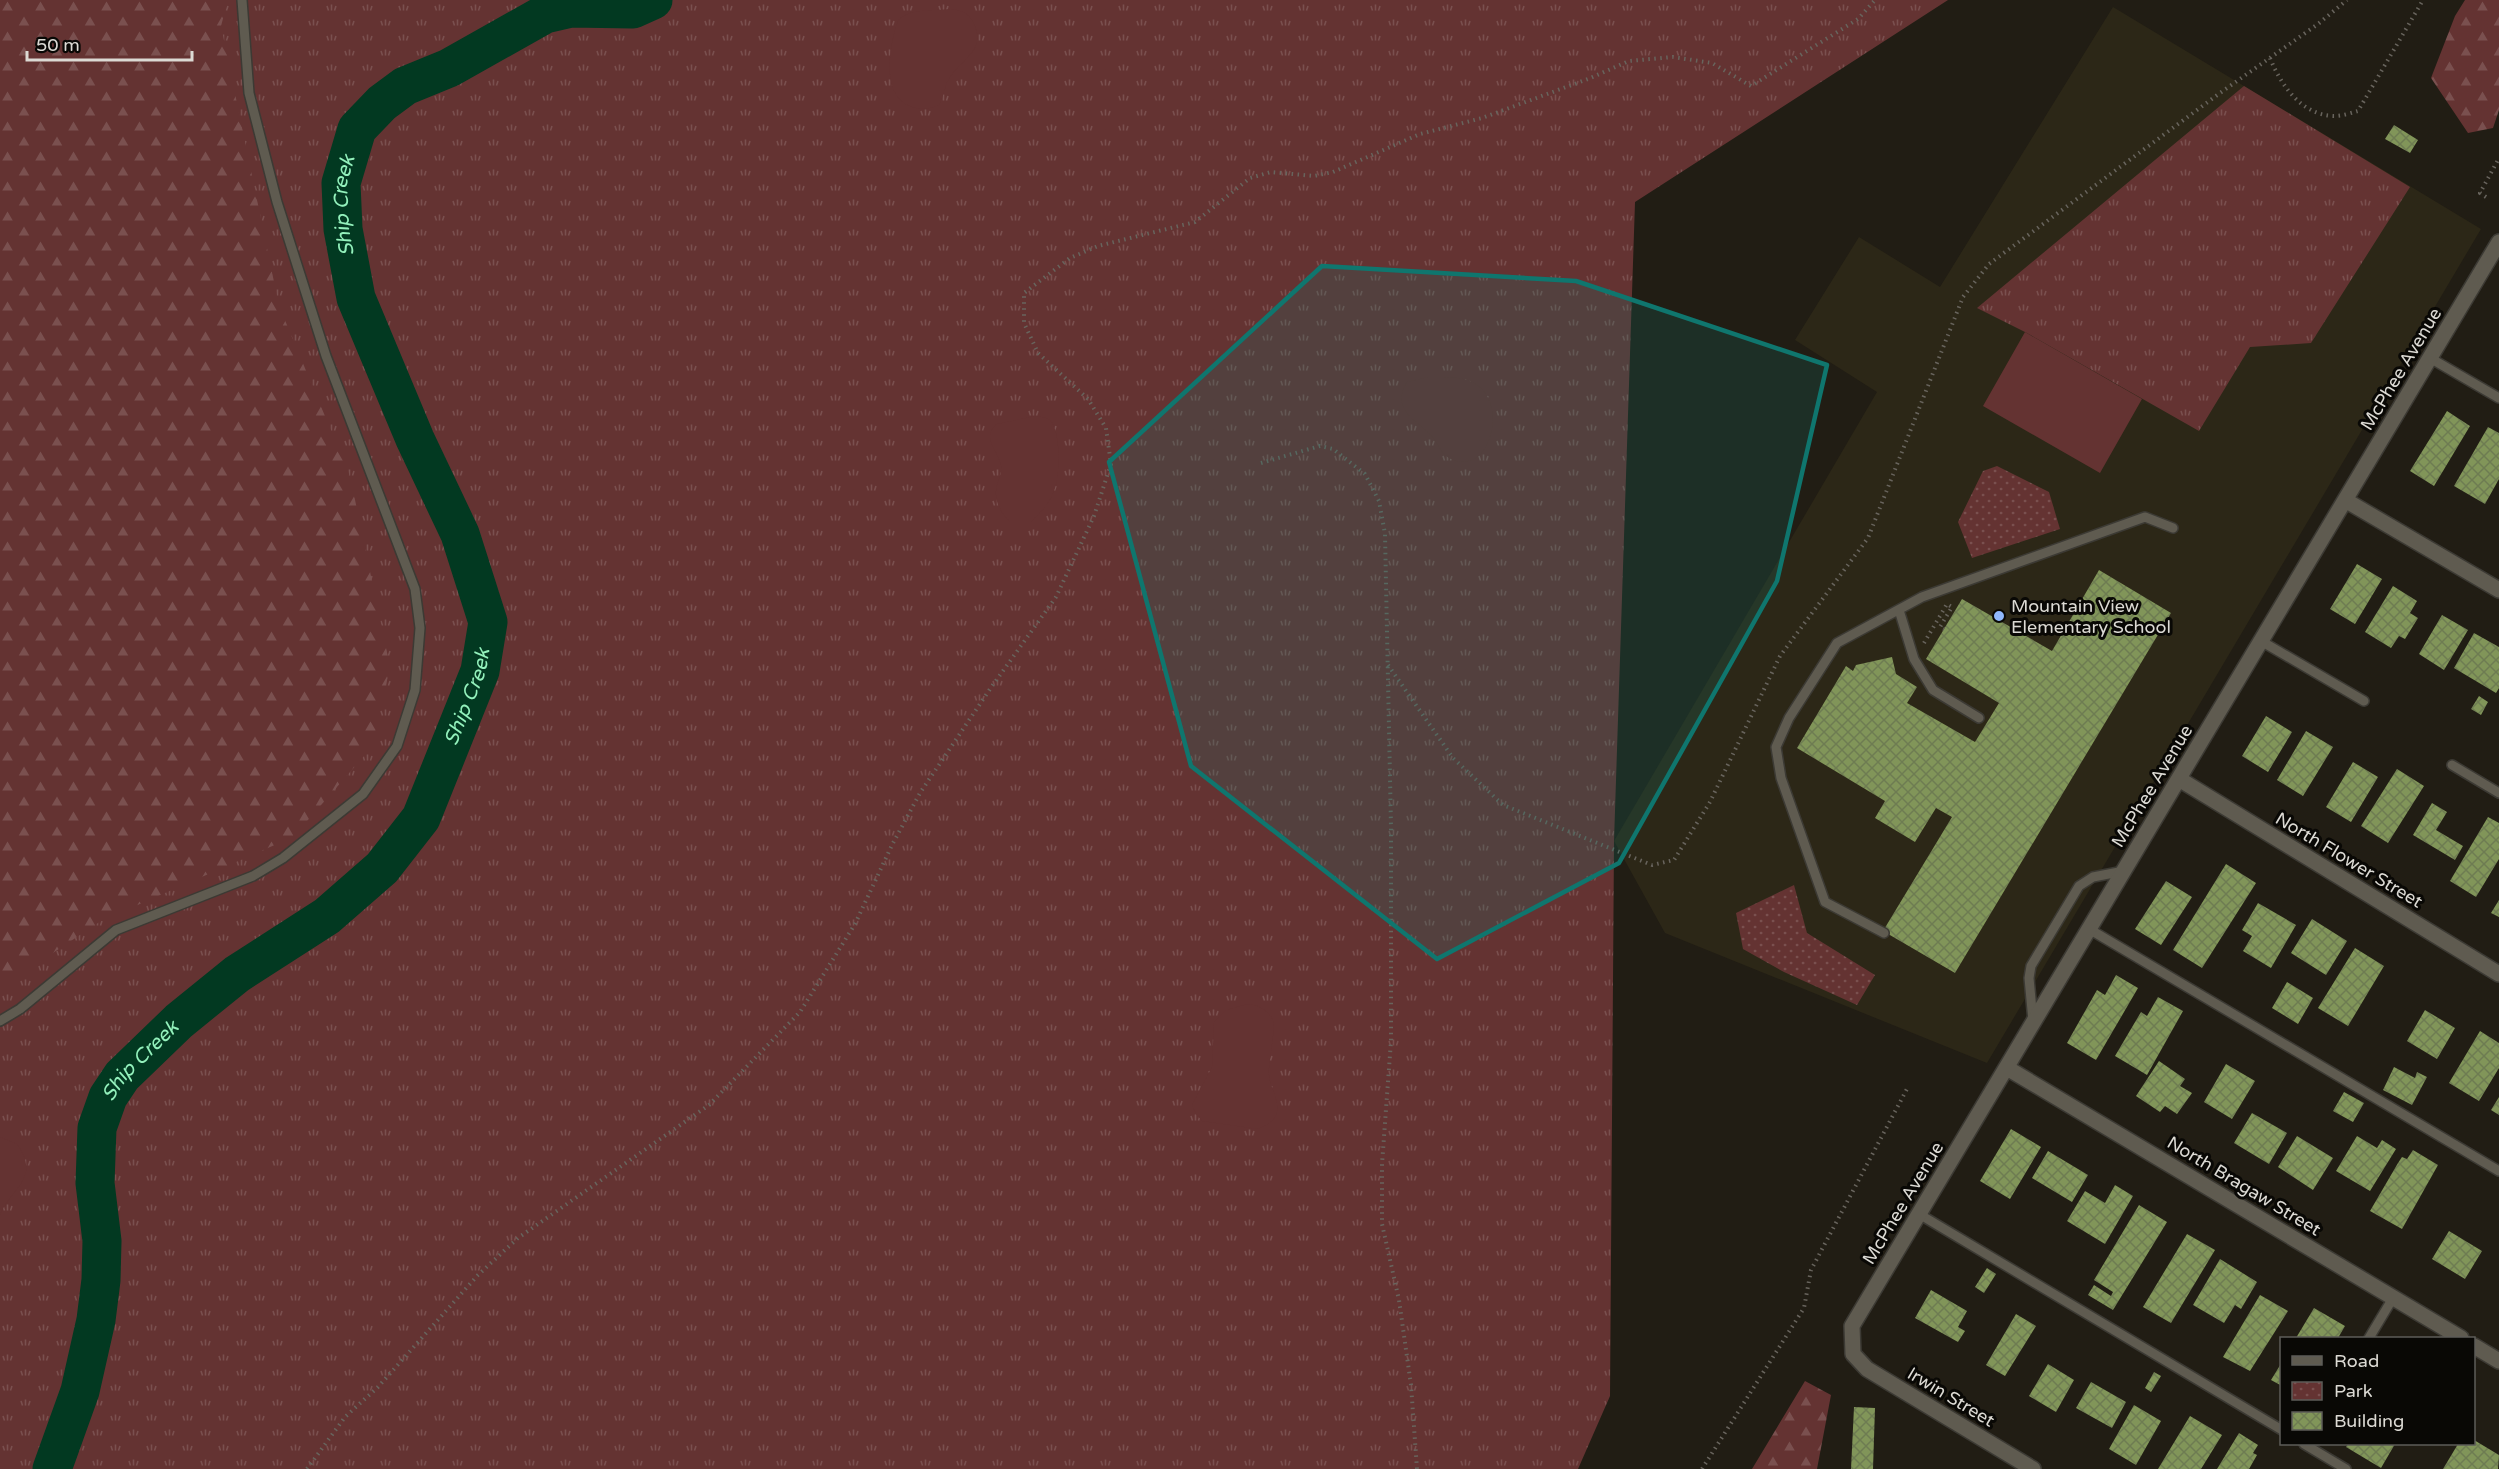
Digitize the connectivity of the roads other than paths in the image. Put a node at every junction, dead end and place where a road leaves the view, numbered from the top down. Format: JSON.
{"nodes":[{"id":1,"x":242,"y":0,"type":"edge"},
{"id":2,"x":2499,"y":242,"type":"edge"},
{"id":3,"x":2430,"y":358,"type":"junction"},
{"id":4,"x":2499,"y":398,"type":"edge"},
{"id":5,"x":2345,"y":500,"type":"junction"},
{"id":6,"x":2173,"y":528,"type":"dead end"},
{"id":7,"x":2499,"y":590,"type":"edge"},
{"id":8,"x":1899,"y":610,"type":"junction"},
{"id":9,"x":2261,"y":641,"type":"junction"},
{"id":10,"x":2364,"y":701,"type":"dead end"},
{"id":11,"x":1979,"y":718,"type":"dead end"},
{"id":12,"x":2452,"y":765,"type":"dead end"},
{"id":13,"x":2179,"y":779,"type":"junction"},
{"id":14,"x":2499,"y":793,"type":"edge"},
{"id":15,"x":2124,"y":872,"type":"junction"},
{"id":16,"x":2089,"y":929,"type":"junction"},
{"id":17,"x":1884,"y":933,"type":"dead end"},
{"id":18,"x":2499,"y":974,"type":"edge"},
{"id":19,"x":0,"y":1021,"type":"edge"},
{"id":20,"x":2033,"y":1023,"type":"junction"},
{"id":21,"x":2007,"y":1068,"type":"junction"},
{"id":22,"x":2499,"y":1172,"type":"edge"},
{"id":23,"x":1920,"y":1214,"type":"junction"},
{"id":24,"x":2393,"y":1299,"type":"junction"},
{"id":25,"x":2370,"y":1337,"type":"edge"},
{"id":26,"x":2459,"y":1337,"type":"edge"},
{"id":27,"x":2475,"y":1347,"type":"edge"},
{"id":28,"x":1853,"y":1354,"type":"joint"},
{"id":29,"x":2499,"y":1361,"type":"edge"},
{"id":30,"x":2280,"y":1429,"type":"edge"},
{"id":31,"x":2307,"y":1445,"type":"edge"},
{"id":32,"x":2032,"y":1469,"type":"edge"},
{"id":33,"x":2346,"y":1469,"type":"edge"}],
"edges":[{"from":1,"to":19,"type":"lane"},
{"from":2,"to":3,"type":"street","name":"McPhee Avenue"},
{"from":3,"to":4,"type":"lane"},
{"from":3,"to":5,"type":"street","name":"McPhee Avenue"},
{"from":5,"to":7,"type":"street"},
{"from":5,"to":9,"type":"street","name":"McPhee Avenue"},
{"from":6,"to":8,"type":"lane"},
{"from":8,"to":11,"type":"lane"},
{"from":8,"to":17,"type":"lane"},
{"from":9,"to":10,"type":"lane"},
{"from":9,"to":13,"type":"street","name":"McPhee Avenue"},
{"from":12,"to":14,"type":"lane"},
{"from":13,"to":15,"type":"street","name":"McPhee Avenue"},
{"from":13,"to":18,"type":"street","name":"North Flower Street"},
{"from":15,"to":16,"type":"street","name":"McPhee Avenue"},
{"from":15,"to":20,"type":"lane"},
{"from":16,"to":20,"type":"street","name":"McPhee Avenue"},
{"from":16,"to":22,"type":"lane"},
{"from":20,"to":21,"type":"street","name":"McPhee Avenue"},
{"from":21,"to":23,"type":"street","name":"McPhee Avenue"},
{"from":21,"to":24,"type":"street","name":"North Bragaw Street"},
{"from":23,"to":28,"type":"street","name":"McPhee Avenue"},
{"from":23,"to":30,"type":"lane"},
{"from":24,"to":25,"type":"lane"},
{"from":24,"to":26,"type":"street","name":"North Bragaw Street"},
{"from":27,"to":29,"type":"street"},
{"from":28,"to":32,"type":"street","name":"Irwin Street"},
{"from":31,"to":33,"type":"lane"}]}
